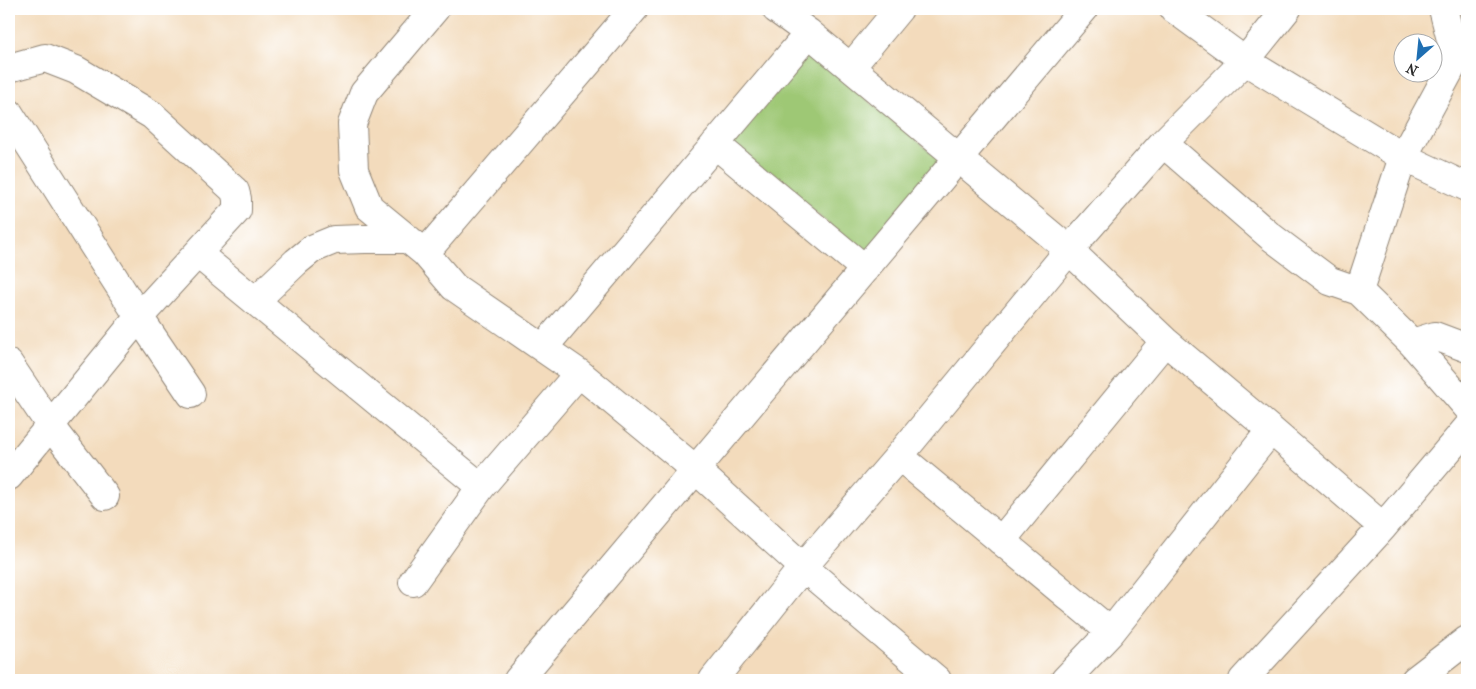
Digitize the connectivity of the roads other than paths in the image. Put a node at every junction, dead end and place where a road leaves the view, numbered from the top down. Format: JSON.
{"nodes":[{"id":1,"x":435,"y":9,"type":"edge"},
{"id":2,"x":634,"y":9,"type":"edge"},
{"id":3,"x":776,"y":9,"type":"edge"},
{"id":4,"x":900,"y":9,"type":"edge"},
{"id":5,"x":1084,"y":9,"type":"edge"},
{"id":6,"x":1174,"y":9,"type":"edge"},
{"id":7,"x":1287,"y":9,"type":"edge"},
{"id":8,"x":1443,"y":9,"type":"edge"},
{"id":9,"x":809,"y":33,"type":"junction"},
{"id":10,"x":1462,"y":57,"type":"edge"},
{"id":11,"x":1245,"y":61,"type":"junction"},
{"id":12,"x":850,"y":67,"type":"junction"},
{"id":13,"x":9,"y":68,"type":"edge"},
{"id":14,"x":9,"y":113,"type":"edge"},
{"id":15,"x":1163,"y":143,"type":"junction"},
{"id":16,"x":715,"y":144,"type":"junction"},
{"id":17,"x":1403,"y":157,"type":"junction"},
{"id":18,"x":958,"y":158,"type":"junction"},
{"id":19,"x":1467,"y":187,"type":"edge"},
{"id":20,"x":417,"y":246,"type":"junction"},
{"id":21,"x":1069,"y":250,"type":"junction"},
{"id":22,"x":198,"y":254,"type":"junction"},
{"id":23,"x":865,"y":269,"type":"junction"},
{"id":24,"x":1359,"y":291,"type":"junction"},
{"id":25,"x":255,"y":301,"type":"junction"},
{"id":26,"x":139,"y":317,"type":"junction"},
{"id":27,"x":1165,"y":341,"type":"junction"},
{"id":28,"x":1412,"y":343,"type":"junction"},
{"id":29,"x":543,"y":348,"type":"junction"},
{"id":30,"x":1467,"y":348,"type":"edge"},
{"id":31,"x":9,"y":364,"type":"edge"},
{"id":32,"x":579,"y":373,"type":"junction"},
{"id":33,"x":191,"y":394,"type":"dead end"},
{"id":34,"x":1467,"y":407,"type":"edge"},
{"id":35,"x":50,"y":425,"type":"junction"},
{"id":36,"x":1467,"y":428,"type":"edge"},
{"id":37,"x":1271,"y":430,"type":"junction"},
{"id":38,"x":899,"y":456,"type":"junction"},
{"id":39,"x":695,"y":469,"type":"junction"},
{"id":40,"x":9,"y":476,"type":"edge"},
{"id":41,"x":482,"y":487,"type":"junction"},
{"id":42,"x":105,"y":496,"type":"dead end"},
{"id":43,"x":1384,"y":527,"type":"junction"},
{"id":44,"x":1002,"y":540,"type":"junction"},
{"id":45,"x":803,"y":567,"type":"junction"},
{"id":46,"x":413,"y":582,"type":"dead end"},
{"id":47,"x":1111,"y":632,"type":"junction"},
{"id":48,"x":1465,"y":646,"type":"edge"},
{"id":49,"x":717,"y":679,"type":"edge"},
{"id":50,"x":518,"y":680,"type":"edge"},
{"id":51,"x":937,"y":680,"type":"edge"},
{"id":52,"x":1065,"y":680,"type":"edge"},
{"id":53,"x":1243,"y":680,"type":"edge"},
{"id":54,"x":1415,"y":680,"type":"edge"}],
"edges":[{"from":1,"to":20,"type":"street"},
{"from":2,"to":20,"type":"street"},
{"from":3,"to":9,"type":"street"},
{"from":4,"to":12,"type":"street"},
{"from":5,"to":18,"type":"street"},
{"from":6,"to":11,"type":"street"},
{"from":7,"to":11,"type":"street"},
{"from":8,"to":10,"type":"street"},
{"from":9,"to":12,"type":"street"},
{"from":9,"to":16,"type":"street"},
{"from":10,"to":17,"type":"street"},
{"from":11,"to":15,"type":"street"},
{"from":11,"to":17,"type":"street"},
{"from":12,"to":18,"type":"street"},
{"from":13,"to":22,"type":"street"},
{"from":14,"to":26,"type":"street"},
{"from":15,"to":21,"type":"street"},
{"from":15,"to":24,"type":"street"},
{"from":16,"to":23,"type":"street"},
{"from":16,"to":29,"type":"street"},
{"from":17,"to":19,"type":"street"},
{"from":17,"to":24,"type":"street"},
{"from":18,"to":21,"type":"street"},
{"from":18,"to":23,"type":"street"},
{"from":20,"to":25,"type":"street"},
{"from":20,"to":29,"type":"street"},
{"from":21,"to":27,"type":"street"},
{"from":21,"to":38,"type":"street"},
{"from":22,"to":25,"type":"street"},
{"from":22,"to":26,"type":"street"},
{"from":23,"to":39,"type":"street"},
{"from":24,"to":28,"type":"street"},
{"from":25,"to":41,"type":"street"},
{"from":26,"to":33,"type":"street"},
{"from":26,"to":35,"type":"street"},
{"from":27,"to":37,"type":"street"},
{"from":27,"to":44,"type":"street"},
{"from":28,"to":30,"type":"street"},
{"from":28,"to":34,"type":"street"},
{"from":29,"to":32,"type":"street"},
{"from":31,"to":35,"type":"street"},
{"from":32,"to":39,"type":"street"},
{"from":32,"to":41,"type":"street"},
{"from":35,"to":40,"type":"street"},
{"from":35,"to":42,"type":"street"},
{"from":36,"to":43,"type":"street"},
{"from":37,"to":43,"type":"street"},
{"from":37,"to":47,"type":"street"},
{"from":38,"to":44,"type":"street"},
{"from":38,"to":45,"type":"street"},
{"from":39,"to":45,"type":"street"},
{"from":39,"to":50,"type":"street"},
{"from":41,"to":46,"type":"street"},
{"from":43,"to":53,"type":"street"},
{"from":44,"to":47,"type":"street"},
{"from":45,"to":49,"type":"street"},
{"from":45,"to":51,"type":"street"},
{"from":47,"to":52,"type":"street"},
{"from":48,"to":54,"type":"street"}]}
